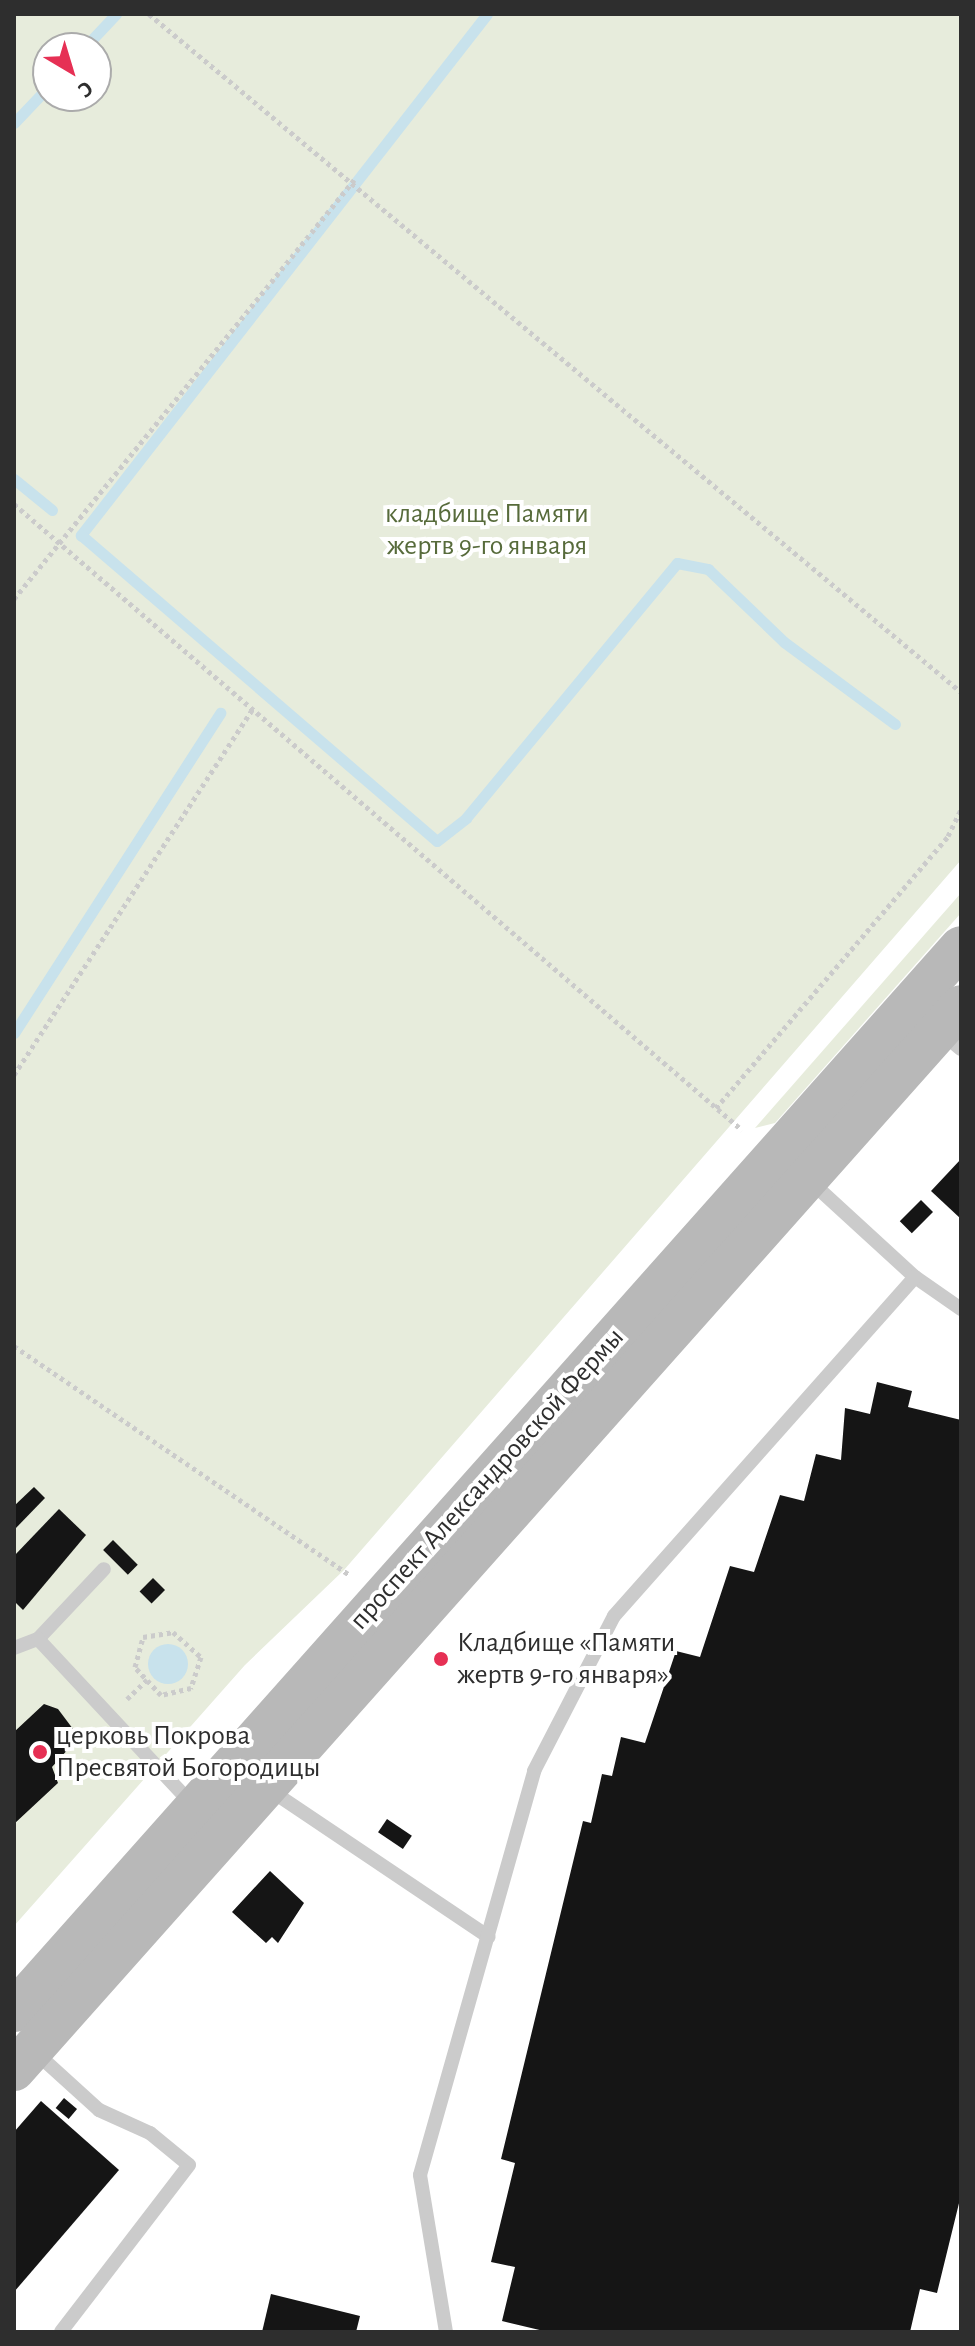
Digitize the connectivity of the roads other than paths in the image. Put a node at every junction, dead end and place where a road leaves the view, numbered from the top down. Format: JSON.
{"nodes":[{"id":1,"x":961,"y":947,"type":"edge"},
{"id":2,"x":954,"y":1029,"type":"edge"},
{"id":3,"x":793,"y":1165,"type":"junction"},
{"id":4,"x":915,"y":1277,"type":"junction"},
{"id":5,"x":961,"y":1309,"type":"edge"},
{"id":6,"x":104,"y":1569,"type":"dead end"},
{"id":7,"x":38,"y":1639,"type":"junction"},
{"id":8,"x":14,"y":1648,"type":"edge"},
{"id":9,"x":251,"y":1773,"type":"junction"},
{"id":10,"x":209,"y":1820,"type":"junction"},
{"id":11,"x":489,"y":1937,"type":"junction"},
{"id":12,"x":14,"y":2011,"type":"edge"},
{"id":13,"x":23,"y":2060,"type":"edge"},
{"id":14,"x":61,"y":2332,"type":"edge"},
{"id":15,"x":446,"y":2332,"type":"edge"}],
"edges":[{"from":1,"to":3,"type":"main road","name":"проспект Александровской Фермы"},
{"from":2,"to":3,"type":"main road","name":"проспект Александровской Фермы"},
{"from":3,"to":4,"type":"lane"},
{"from":3,"to":9,"type":"main road","name":"проспект Александровской Фермы"},
{"from":4,"to":5,"type":"lane"},
{"from":4,"to":11,"type":"lane"},
{"from":6,"to":7,"type":"lane"},
{"from":7,"to":8,"type":"lane"},
{"from":7,"to":10,"type":"lane"},
{"from":9,"to":10,"type":"main road","name":"проспект Александровской Фермы"},
{"from":9,"to":11,"type":"lane"},
{"from":10,"to":12,"type":"main road","name":"проспект Александровской Фермы"},
{"from":10,"to":13,"type":"main road","name":"проспект Александровской Фермы"},
{"from":11,"to":15,"type":"lane"},
{"from":13,"to":14,"type":"lane"}]}
